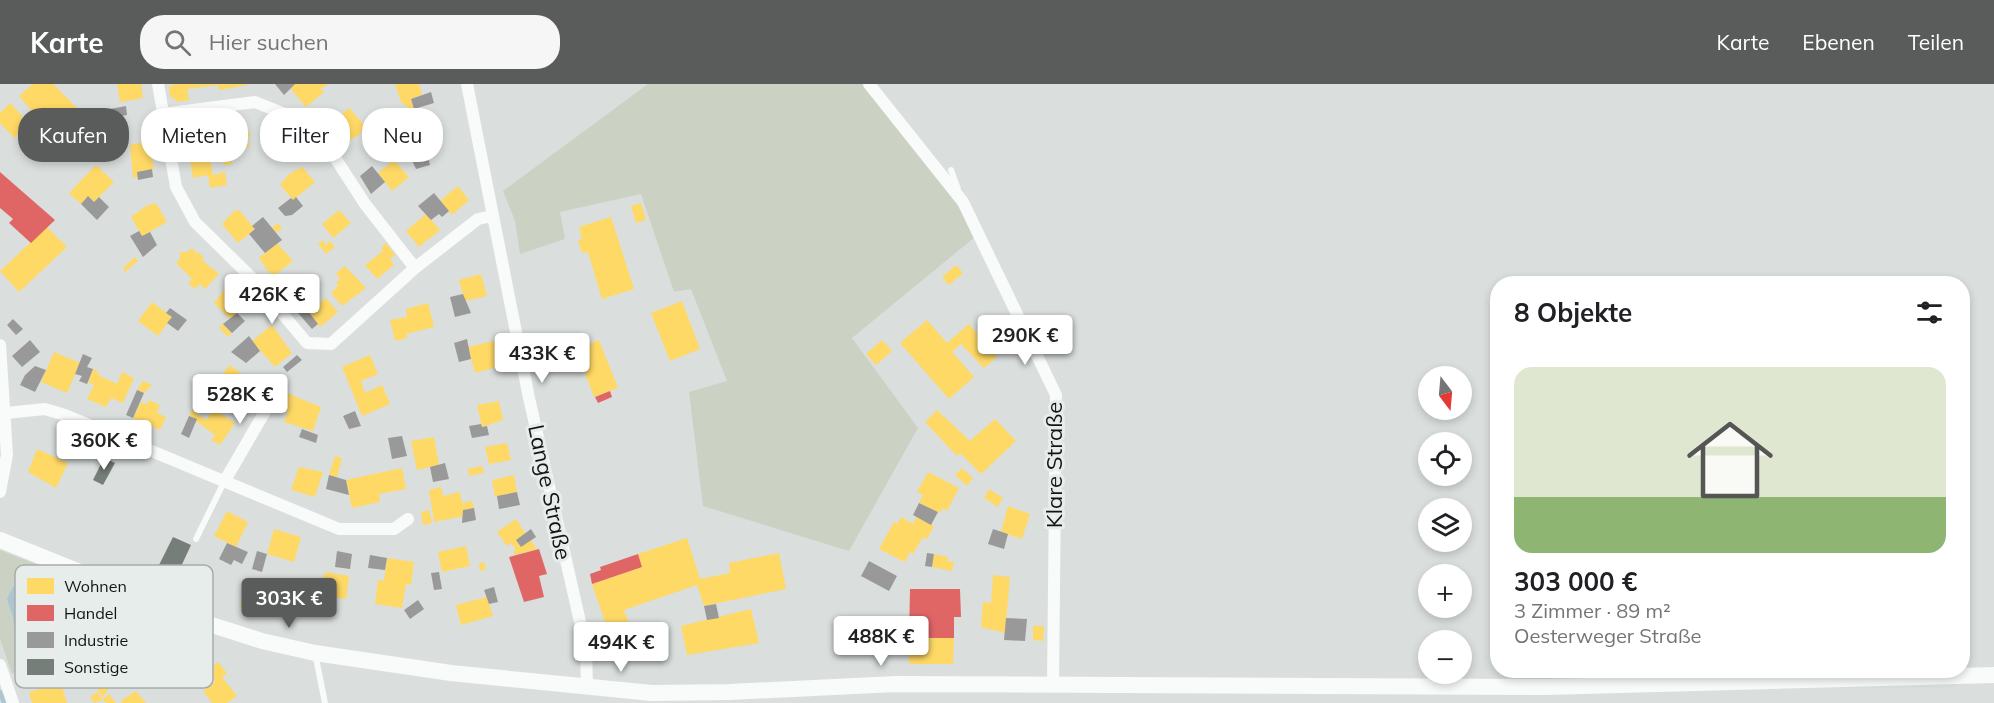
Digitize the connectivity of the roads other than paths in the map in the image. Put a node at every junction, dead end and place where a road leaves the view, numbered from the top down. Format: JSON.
{"nodes":[{"id":1,"x":158,"y":84,"type":"edge"},
{"id":2,"x":466,"y":84,"type":"edge"},
{"id":3,"x":869,"y":84,"type":"edge"},
{"id":4,"x":161,"y":108,"type":"edge"},
{"id":5,"x":208,"y":108,"type":"edge"},
{"id":6,"x":171,"y":162,"type":"edge"},
{"id":7,"x":951,"y":170,"type":"dead end"},
{"id":8,"x":963,"y":202,"type":"junction"},
{"id":9,"x":492,"y":216,"type":"junction"},
{"id":10,"x":415,"y":268,"type":"junction"},
{"id":11,"x":0,"y":345,"type":"edge"},
{"id":12,"x":281,"y":384,"type":"dead end"},
{"id":13,"x":6,"y":413,"type":"junction"},
{"id":14,"x":224,"y":482,"type":"junction"},
{"id":15,"x":0,"y":492,"type":"edge"},
{"id":16,"x":408,"y":519,"type":"dead end"},
{"id":17,"x":196,"y":539,"type":"dead end"},
{"id":18,"x":0,"y":540,"type":"edge"},
{"id":19,"x":62,"y":565,"type":"edge"},
{"id":20,"x":213,"y":625,"type":"edge"},
{"id":21,"x":315,"y":653,"type":"junction"},
{"id":22,"x":0,"y":665,"type":"edge"},
{"id":23,"x":1994,"y":675,"type":"edge"},
{"id":24,"x":1970,"y":676,"type":"edge"},
{"id":25,"x":1882,"y":678,"type":"edge"},
{"id":26,"x":1053,"y":684,"type":"junction"},
{"id":27,"x":587,"y":688,"type":"junction"},
{"id":28,"x":652,"y":698,"type":"edge"},
{"id":29,"x":13,"y":703,"type":"edge"},
{"id":30,"x":325,"y":703,"type":"edge"}],
"edges":[{"from":1,"to":4,"type":"street"},
{"from":2,"to":9,"type":"street","name":"Lange Straße"},
{"from":3,"to":8,"type":"street","name":"Klare Straße"},
{"from":5,"to":10,"type":"street"},
{"from":6,"to":10,"type":"street"},
{"from":7,"to":8,"type":"lane"},
{"from":8,"to":26,"type":"street","name":"Klare Straße"},
{"from":9,"to":10,"type":"street"},
{"from":9,"to":27,"type":"street","name":"Lange Straße"},
{"from":11,"to":13,"type":"street"},
{"from":12,"to":14,"type":"street"},
{"from":13,"to":14,"type":"street"},
{"from":13,"to":15,"type":"street"},
{"from":14,"to":16,"type":"street"},
{"from":14,"to":17,"type":"lane"},
{"from":18,"to":19,"type":"main road"},
{"from":20,"to":21,"type":"main road"},
{"from":21,"to":27,"type":"main road"},
{"from":21,"to":30,"type":"lane"},
{"from":22,"to":29,"type":"street"},
{"from":23,"to":24,"type":"main road"},
{"from":25,"to":26,"type":"main road"},
{"from":26,"to":28,"type":"main road"},
{"from":27,"to":28,"type":"main road"}]}
